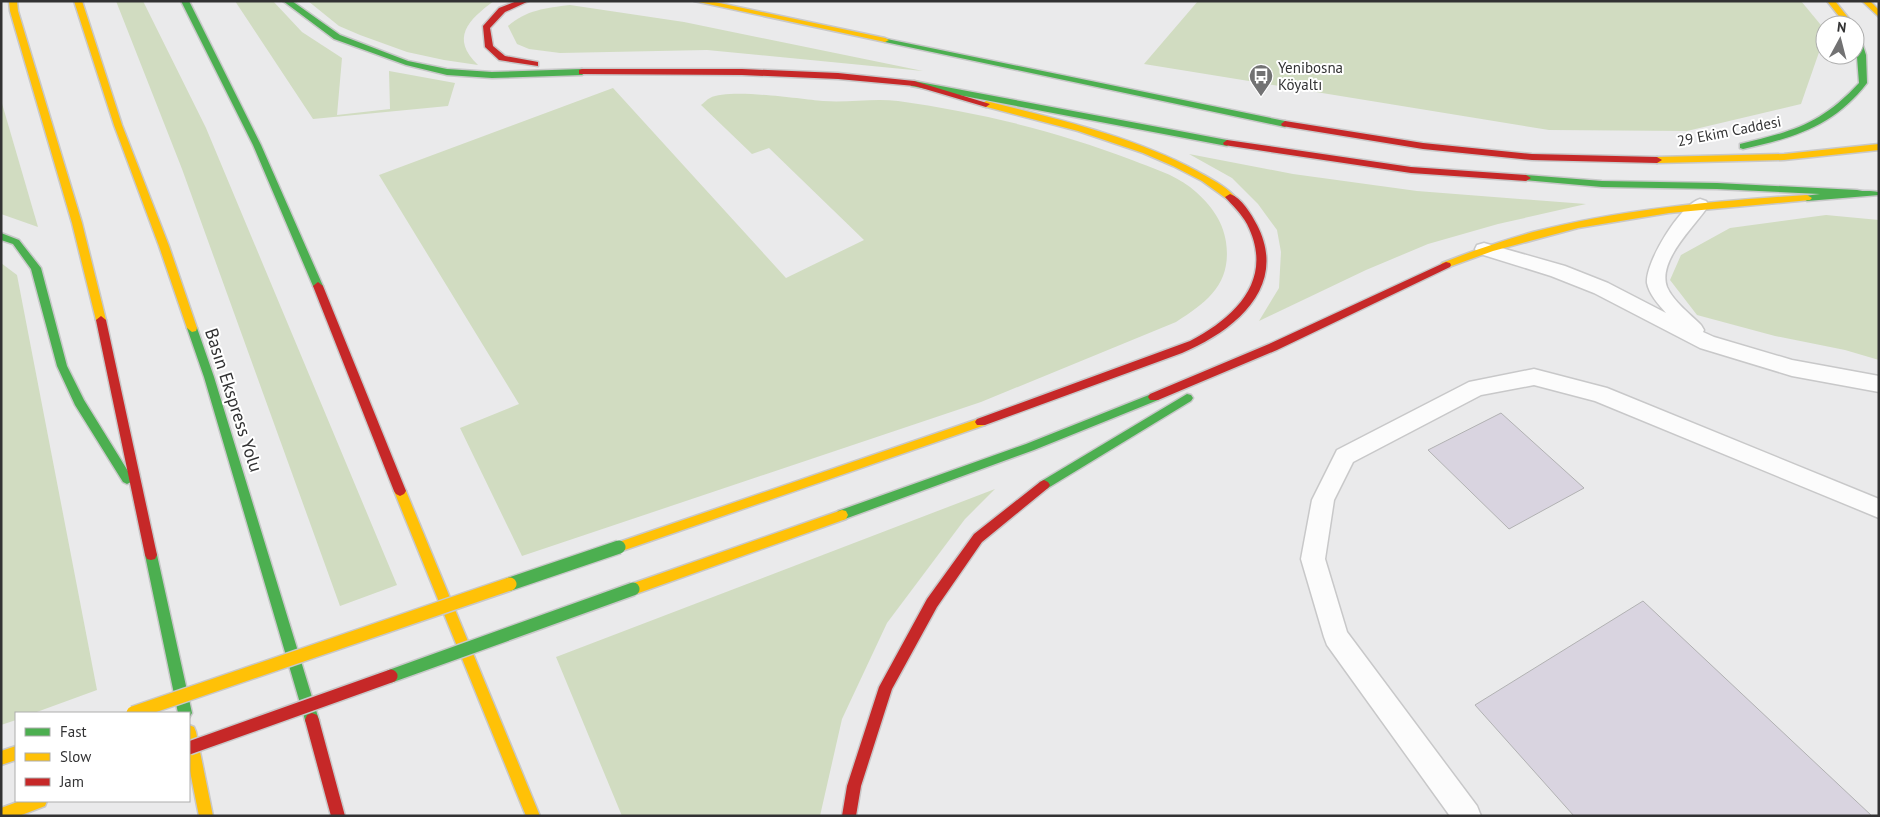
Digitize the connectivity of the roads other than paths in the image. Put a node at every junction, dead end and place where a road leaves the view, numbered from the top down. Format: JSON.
{"nodes":[{"id":1,"x":13,"y":1,"type":"edge"},
{"id":2,"x":78,"y":1,"type":"edge"},
{"id":3,"x":185,"y":1,"type":"edge"},
{"id":4,"x":287,"y":1,"type":"edge"},
{"id":5,"x":524,"y":1,"type":"edge"},
{"id":6,"x":698,"y":1,"type":"edge"},
{"id":7,"x":1831,"y":1,"type":"edge"},
{"id":8,"x":1866,"y":1,"type":"edge"},
{"id":9,"x":1879,"y":14,"type":"edge"},
{"id":10,"x":1842,"y":15,"type":"edge"},
{"id":11,"x":1862,"y":65,"type":"edge"},
{"id":12,"x":577,"y":72,"type":"junction"},
{"id":13,"x":918,"y":85,"type":"junction"},
{"id":14,"x":1879,"y":147,"type":"edge"},
{"id":15,"x":1652,"y":160,"type":"junction"},
{"id":16,"x":1877,"y":194,"type":"edge"},
{"id":17,"x":1700,"y":205,"type":"junction"},
{"id":18,"x":1,"y":236,"type":"edge"},
{"id":19,"x":1484,"y":249,"type":"junction"},
{"id":20,"x":1707,"y":343,"type":"junction"},
{"id":21,"x":1259,"y":354,"type":"junction"},
{"id":22,"x":1879,"y":384,"type":"edge"},
{"id":23,"x":137,"y":494,"type":"junction"},
{"id":24,"x":1879,"y":509,"type":"edge"},
{"id":25,"x":135,"y":712,"type":"edge"},
{"id":26,"x":185,"y":712,"type":"edge"},
{"id":27,"x":190,"y":737,"type":"edge"},
{"id":28,"x":190,"y":748,"type":"edge"},
{"id":29,"x":15,"y":753,"type":"edge"},
{"id":30,"x":1,"y":758,"type":"edge"},
{"id":31,"x":37,"y":802,"type":"edge"},
{"id":32,"x":1,"y":815,"type":"edge"},
{"id":33,"x":206,"y":816,"type":"edge"},
{"id":34,"x":338,"y":816,"type":"edge"},
{"id":35,"x":533,"y":816,"type":"edge"},
{"id":36,"x":849,"y":816,"type":"edge"},
{"id":37,"x":1467,"y":816,"type":"edge"}],
"edges":[{"from":1,"to":23,"type":"main road"},
{"from":2,"to":34,"type":"main road","name":"Basın Ekspress Yolu"},
{"from":3,"to":35,"type":"main road"},
{"from":4,"to":12,"type":"main road"},
{"from":5,"to":12,"type":"main road"},
{"from":6,"to":15,"type":"main road"},
{"from":7,"to":10,"type":"main road"},
{"from":8,"to":9,"type":"main road"},
{"from":11,"to":15,"type":"main road","name":"29 Ekim Caddesi"},
{"from":12,"to":13,"type":"main road"},
{"from":13,"to":16,"type":"main road"},
{"from":13,"to":25,"type":"main road","bridge":true},
{"from":14,"to":15,"type":"main road"},
{"from":16,"to":17,"type":"main road"},
{"from":17,"to":19,"type":"main road"},
{"from":17,"to":20,"type":"lane"},
{"from":18,"to":23,"type":"main road"},
{"from":19,"to":20,"type":"lane"},
{"from":19,"to":21,"type":"main road"},
{"from":20,"to":22,"type":"lane"},
{"from":21,"to":28,"type":"main road","bridge":true},
{"from":21,"to":36,"type":"main road"},
{"from":23,"to":26,"type":"main road"},
{"from":24,"to":37,"type":"lane"},
{"from":27,"to":33,"type":"main road"},
{"from":29,"to":30,"type":"main road"},
{"from":31,"to":32,"type":"main road"}]}
